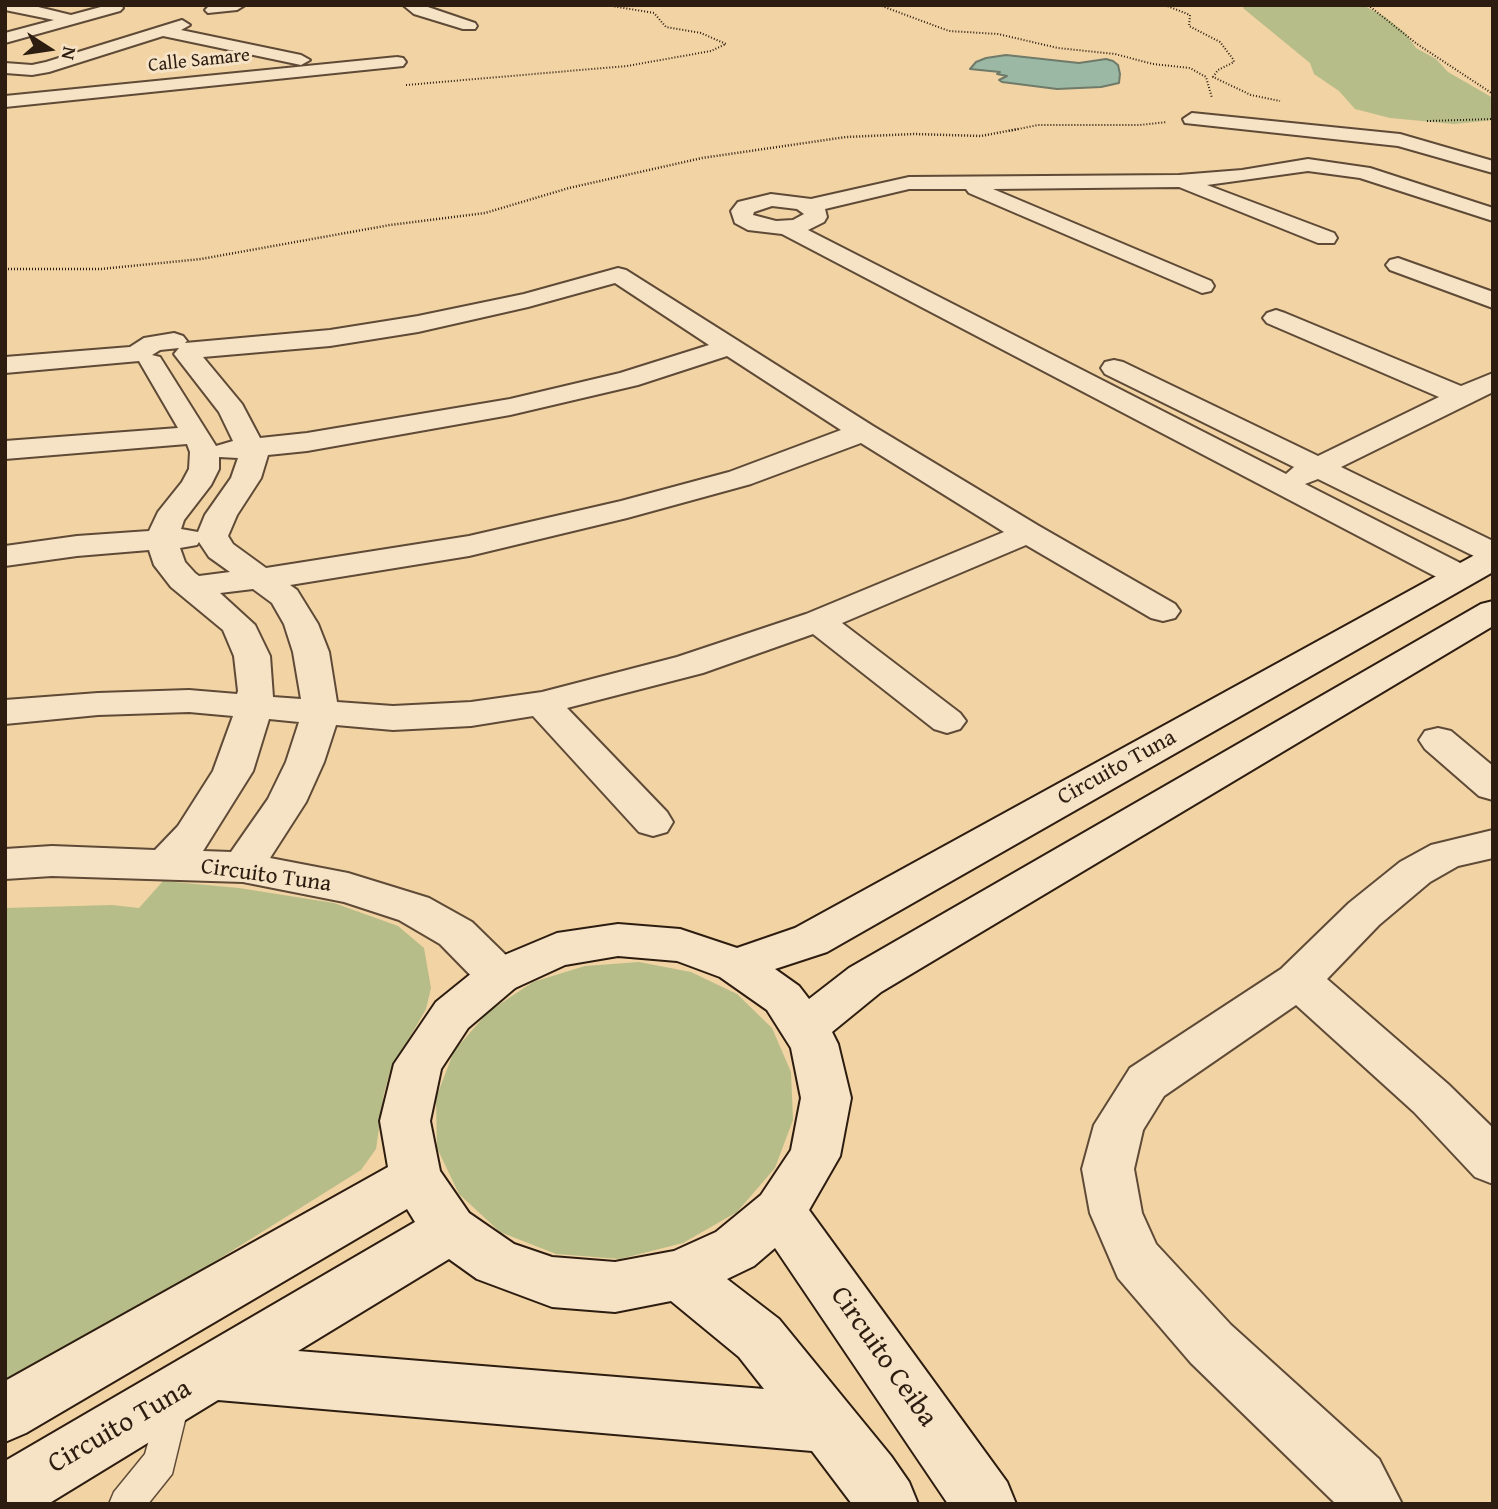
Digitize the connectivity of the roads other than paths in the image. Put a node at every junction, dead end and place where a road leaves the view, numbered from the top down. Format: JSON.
{"nodes":[{"id":1,"x":5,"y":5,"type":"edge"},
{"id":2,"x":237,"y":5,"type":"edge"},
{"id":3,"x":411,"y":5,"type":"edge"},
{"id":4,"x":115,"y":8,"type":"dead end"},
{"id":5,"x":213,"y":10,"type":"dead end"},
{"id":6,"x":74,"y":19,"type":"junction"},
{"id":7,"x":182,"y":25,"type":"dead end"},
{"id":8,"x":469,"y":26,"type":"dead end"},
{"id":9,"x":165,"y":32,"type":"junction"},
{"id":10,"x":5,"y":38,"type":"edge"},
{"id":11,"x":76,"y":59,"type":"junction"},
{"id":12,"x":397,"y":62,"type":"dead end"},
{"id":13,"x":112,"y":67,"type":"dead end"},
{"id":14,"x":5,"y":68,"type":"edge"},
{"id":15,"x":334,"y":68,"type":"junction"},
{"id":16,"x":27,"y":70,"type":"junction"},
{"id":17,"x":136,"y":72,"type":"dead end"},
{"id":18,"x":185,"y":83,"type":"junction"},
{"id":19,"x":5,"y":85,"type":"edge"},
{"id":20,"x":5,"y":102,"type":"edge"},
{"id":21,"x":1192,"y":119,"type":"road end"},
{"id":22,"x":1493,"y":166,"type":"edge"},
{"id":23,"x":1179,"y":181,"type":"junction"},
{"id":24,"x":960,"y":183,"type":"junction"},
{"id":25,"x":1493,"y":215,"type":"edge"},
{"id":26,"x":803,"y":218,"type":"junction"},
{"id":27,"x":1326,"y":238,"type":"dead end"},
{"id":28,"x":1398,"y":265,"type":"dead end"},
{"id":29,"x":1202,"y":286,"type":"dead end"},
{"id":30,"x":1493,"y":301,"type":"edge"},
{"id":31,"x":1276,"y":318,"type":"dead end"},
{"id":32,"x":1060,"y":341,"type":"junction"},
{"id":33,"x":730,"y":347,"type":"junction"},
{"id":34,"x":188,"y":352,"type":"junction"},
{"id":35,"x":1027,"y":352,"type":"junction"},
{"id":36,"x":144,"y":358,"type":"junction"},
{"id":37,"x":5,"y":365,"type":"edge"},
{"id":38,"x":1493,"y":380,"type":"edge"},
{"id":39,"x":1461,"y":396,"type":"junction"},
{"id":40,"x":863,"y":432,"type":"junction"},
{"id":41,"x":201,"y":443,"type":"junction"},
{"id":42,"x":251,"y":449,"type":"junction"},
{"id":43,"x":5,"y":450,"type":"edge"},
{"id":44,"x":1317,"y":468,"type":"junction"},
{"id":45,"x":1282,"y":484,"type":"junction"},
{"id":46,"x":1403,"y":510,"type":"junction"},
{"id":47,"x":1367,"y":528,"type":"junction"},
{"id":48,"x":1028,"y":533,"type":"junction"},
{"id":49,"x":212,"y":536,"type":"junction"},
{"id":50,"x":161,"y":540,"type":"junction"},
{"id":51,"x":1493,"y":553,"type":"edge"},
{"id":52,"x":5,"y":556,"type":"edge"},
{"id":53,"x":1476,"y":567,"type":"edge"},
{"id":54,"x":261,"y":578,"type":"junction"},
{"id":55,"x":192,"y":587,"type":"junction"},
{"id":56,"x":1163,"y":611,"type":"dead end"},
{"id":57,"x":1493,"y":611,"type":"edge"},
{"id":58,"x":818,"y":621,"type":"junction"},
{"id":59,"x":542,"y":703,"type":"junction"},
{"id":60,"x":253,"y":708,"type":"junction"},
{"id":61,"x":5,"y":712,"type":"edge"},
{"id":62,"x":319,"y":713,"type":"junction"},
{"id":63,"x":947,"y":721,"type":"dead end"},
{"id":64,"x":1437,"y":740,"type":"dead end"},
{"id":65,"x":1493,"y":787,"type":"edge"},
{"id":66,"x":653,"y":822,"type":"dead end"},
{"id":67,"x":1493,"y":844,"type":"edge"},
{"id":68,"x":167,"y":863,"type":"junction"},
{"id":69,"x":5,"y":864,"type":"edge"},
{"id":70,"x":243,"y":867,"type":"junction"},
{"id":71,"x":736,"y":965,"type":"junction"},
{"id":72,"x":499,"y":976,"type":"junction"},
{"id":73,"x":1297,"y":981,"type":"junction"},
{"id":74,"x":803,"y":1029,"type":"junction"},
{"id":75,"x":1493,"y":1162,"type":"edge"},
{"id":76,"x":415,"y":1178,"type":"junction"},
{"id":77,"x":780,"y":1211,"type":"junction"},
{"id":78,"x":450,"y":1230,"type":"junction"},
{"id":79,"x":679,"y":1275,"type":"junction"},
{"id":80,"x":195,"y":1383,"type":"junction"},
{"id":81,"x":5,"y":1413,"type":"edge"},
{"id":82,"x":827,"y":1423,"type":"junction"},
{"id":83,"x":5,"y":1494,"type":"edge"},
{"id":84,"x":127,"y":1504,"type":"edge"},
{"id":85,"x":887,"y":1504,"type":"edge"},
{"id":86,"x":985,"y":1504,"type":"edge"},
{"id":87,"x":1371,"y":1504,"type":"edge"}],
"edges":[{"from":1,"to":6,"type":"street"},
{"from":2,"to":5,"type":"street"},
{"from":3,"to":8,"type":"street"},
{"from":4,"to":6,"type":"street"},
{"from":6,"to":10,"type":"street"},
{"from":7,"to":9,"type":"street"},
{"from":9,"to":11,"type":"street"},
{"from":9,"to":15,"type":"street"},
{"from":11,"to":13,"type":"street"},
{"from":11,"to":16,"type":"street"},
{"from":12,"to":15,"type":"street","name":"Calle Samare"},
{"from":14,"to":16,"type":"street"},
{"from":15,"to":18,"type":"street","name":"Calle Samare"},
{"from":16,"to":19,"type":"street"},
{"from":17,"to":18,"type":"street"},
{"from":18,"to":20,"type":"street","name":"Calle Samare"},
{"from":21,"to":22,"type":"street"},
{"from":23,"to":24,"type":"street"},
{"from":23,"to":25,"type":"street"},
{"from":23,"to":27,"type":"street"},
{"from":24,"to":26,"type":"street"},
{"from":24,"to":29,"type":"street"},
{"from":26,"to":32,"type":"street"},
{"from":26,"to":35,"type":"street"},
{"from":28,"to":30,"type":"street"},
{"from":31,"to":39,"type":"street"},
{"from":32,"to":35,"type":"street"},
{"from":32,"to":44,"type":"street"},
{"from":33,"to":34,"type":"street"},
{"from":33,"to":40,"type":"street"},
{"from":33,"to":42,"type":"street"},
{"from":34,"to":36,"type":"street"},
{"from":34,"to":42,"type":"street"},
{"from":35,"to":45,"type":"street"},
{"from":36,"to":37,"type":"street"},
{"from":36,"to":41,"type":"street"},
{"from":38,"to":39,"type":"street"},
{"from":39,"to":44,"type":"street"},
{"from":40,"to":48,"type":"street"},
{"from":40,"to":54,"type":"street"},
{"from":41,"to":42,"type":"street"},
{"from":41,"to":43,"type":"street"},
{"from":41,"to":50,"type":"street"},
{"from":42,"to":49,"type":"street"},
{"from":44,"to":45,"type":"street"},
{"from":44,"to":46,"type":"street"},
{"from":45,"to":47,"type":"street"},
{"from":46,"to":47,"type":"street"},
{"from":46,"to":51,"type":"street"},
{"from":47,"to":53,"type":"street"},
{"from":48,"to":56,"type":"street"},
{"from":48,"to":58,"type":"street"},
{"from":49,"to":50,"type":"street"},
{"from":49,"to":54,"type":"street"},
{"from":50,"to":52,"type":"street"},
{"from":50,"to":55,"type":"street"},
{"from":53,"to":71,"type":"street","name":"Circuito Tuna"},
{"from":54,"to":55,"type":"street"},
{"from":54,"to":62,"type":"street"},
{"from":55,"to":60,"type":"street"},
{"from":57,"to":74,"type":"street"},
{"from":58,"to":59,"type":"street"},
{"from":58,"to":63,"type":"street"},
{"from":59,"to":62,"type":"street"},
{"from":59,"to":66,"type":"street"},
{"from":60,"to":61,"type":"street"},
{"from":60,"to":62,"type":"street"},
{"from":60,"to":68,"type":"street"},
{"from":62,"to":70,"type":"street"},
{"from":64,"to":65,"type":"street"},
{"from":67,"to":73,"type":"street"},
{"from":68,"to":69,"type":"street","name":"Circuito Tuna"},
{"from":68,"to":70,"type":"street","name":"Circuito Tuna"},
{"from":70,"to":72,"type":"street","name":"Circuito Tuna"},
{"from":71,"to":72,"type":"street"},
{"from":71,"to":74,"type":"street"},
{"from":72,"to":76,"type":"street"},
{"from":73,"to":75,"type":"street"},
{"from":73,"to":87,"type":"street"},
{"from":74,"to":77,"type":"street"},
{"from":76,"to":78,"type":"street"},
{"from":76,"to":81,"type":"street"},
{"from":77,"to":79,"type":"street"},
{"from":77,"to":86,"type":"street","name":"Circuito Ceiba"},
{"from":78,"to":79,"type":"street"},
{"from":78,"to":80,"type":"street","name":"Circuito Tuna"},
{"from":79,"to":82,"type":"street"},
{"from":80,"to":82,"type":"street"},
{"from":80,"to":83,"type":"street","name":"Circuito Tuna"},
{"from":80,"to":84,"type":"lane"},
{"from":82,"to":85,"type":"street"}]}
